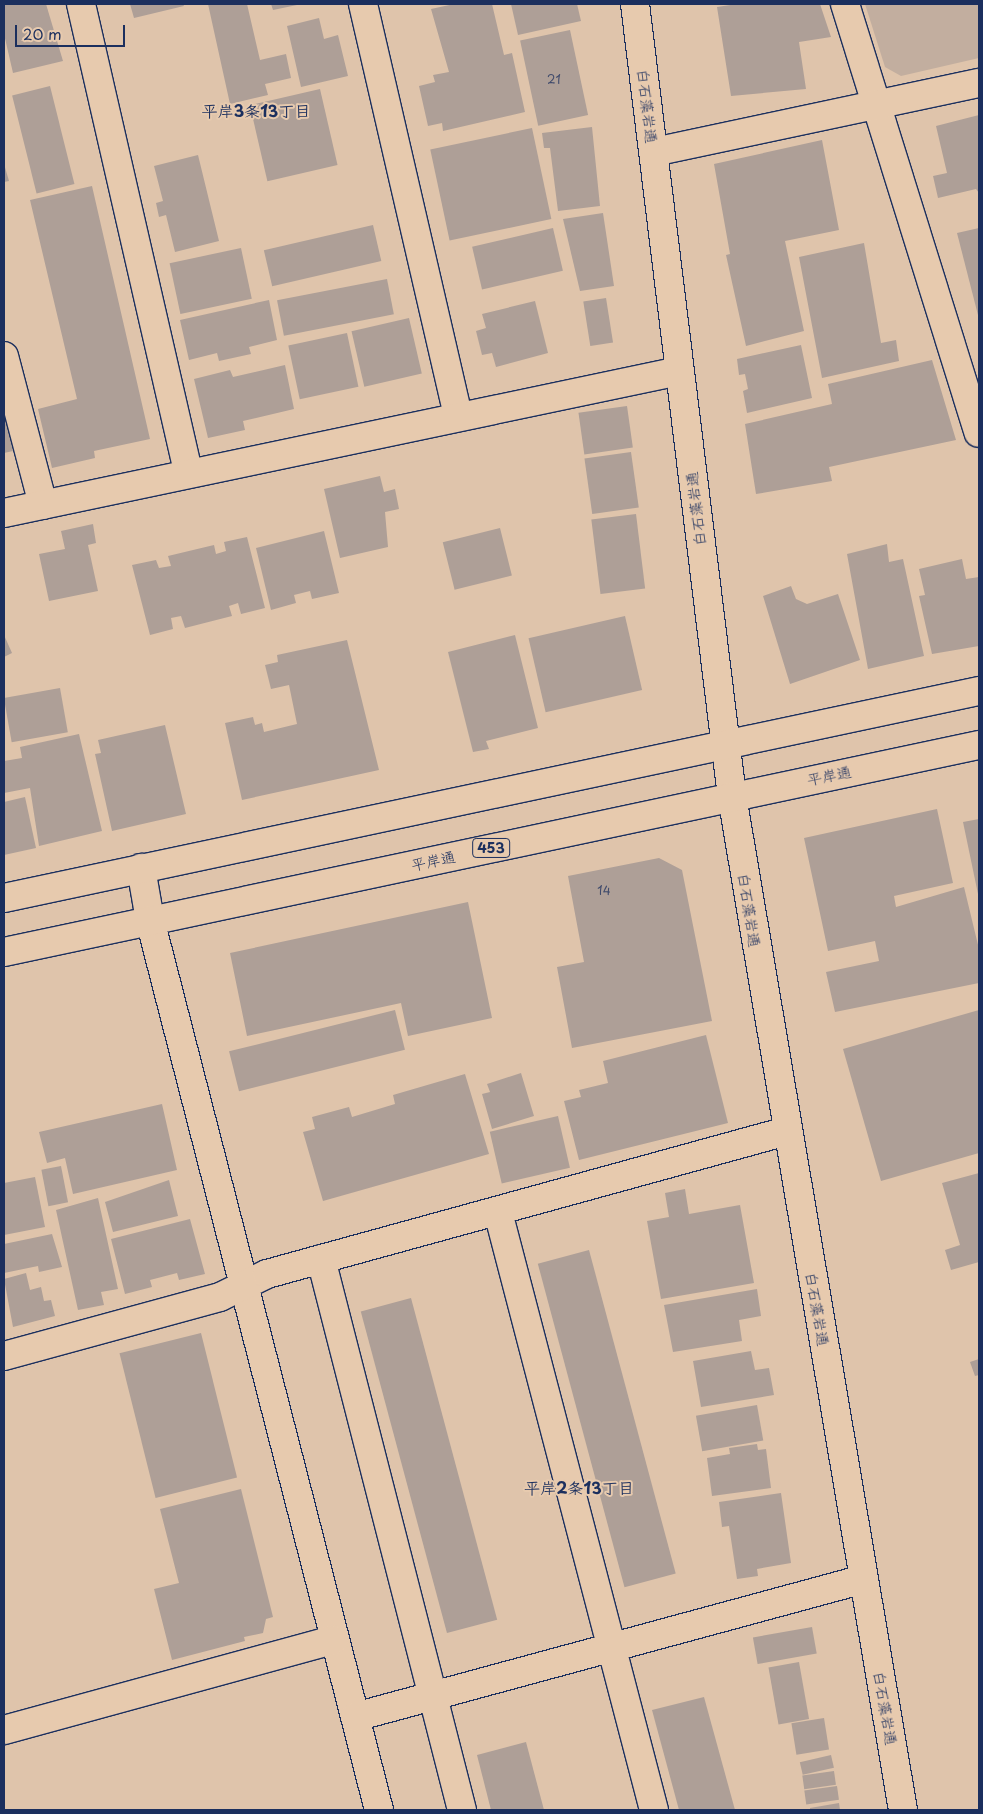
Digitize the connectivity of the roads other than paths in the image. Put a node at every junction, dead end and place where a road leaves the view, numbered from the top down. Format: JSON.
{"nodes":[{"id":1,"x":81,"y":4,"type":"edge"},
{"id":2,"x":363,"y":4,"type":"edge"},
{"id":3,"x":635,"y":4,"type":"edge"},
{"id":4,"x":845,"y":4,"type":"edge"},
{"id":5,"x":979,"y":83,"type":"edge"},
{"id":6,"x":877,"y":105,"type":"junction"},
{"id":7,"x":654,"y":152,"type":"junction"},
{"id":8,"x":4,"y":356,"type":"edge"},
{"id":9,"x":679,"y":371,"type":"junction"},
{"id":10,"x":458,"y":416,"type":"junction"},
{"id":11,"x":979,"y":433,"type":"edge"},
{"id":12,"x":188,"y":473,"type":"junction"},
{"id":13,"x":42,"y":505,"type":"junction"},
{"id":14,"x":4,"y":513,"type":"edge"},
{"id":15,"x":979,"y":692,"type":"edge"},
{"id":16,"x":725,"y":745,"type":"junction"},
{"id":17,"x":979,"y":745,"type":"edge"},
{"id":18,"x":732,"y":796,"type":"junction"},
{"id":19,"x":142,"y":868,"type":"junction"},
{"id":20,"x":4,"y":898,"type":"edge"},
{"id":21,"x":150,"y":920,"type":"junction"},
{"id":22,"x":4,"y":952,"type":"edge"},
{"id":23,"x":788,"y":1131,"type":"junction"},
{"id":24,"x":498,"y":1212,"type":"junction"},
{"id":25,"x":321,"y":1260,"type":"junction"},
{"id":26,"x":244,"y":1286,"type":"junction"},
{"id":27,"x":5,"y":1350,"type":"edge"},
{"id":28,"x":864,"y":1579,"type":"junction"},
{"id":29,"x":334,"y":1640,"type":"junction"},
{"id":30,"x":613,"y":1650,"type":"junction"},
{"id":31,"x":432,"y":1697,"type":"junction"},
{"id":32,"x":355,"y":1717,"type":"junction"},
{"id":33,"x":4,"y":1730,"type":"edge"},
{"id":34,"x":379,"y":1810,"type":"edge"},
{"id":35,"x":462,"y":1810,"type":"edge"},
{"id":36,"x":654,"y":1810,"type":"edge"},
{"id":37,"x":903,"y":1810,"type":"edge"}],
"edges":[{"from":1,"to":12,"type":"main road"},
{"from":2,"to":10,"type":"main road"},
{"from":3,"to":7,"type":"main road","name":"白石藻岩通"},
{"from":4,"to":6,"type":"main road"},
{"from":5,"to":6,"type":"main road"},
{"from":6,"to":7,"type":"main road"},
{"from":6,"to":11,"type":"main road"},
{"from":7,"to":9,"type":"main road","name":"白石藻岩通"},
{"from":8,"to":13,"type":"main road"},
{"from":9,"to":10,"type":"main road"},
{"from":9,"to":16,"type":"main road","name":"白石藻岩通"},
{"from":10,"to":12,"type":"main road"},
{"from":12,"to":13,"type":"main road"},
{"from":13,"to":14,"type":"main road"},
{"from":15,"to":16,"type":"main road"},
{"from":16,"to":18,"type":"main road","name":"白石藻岩通"},
{"from":16,"to":19,"type":"main road"},
{"from":17,"to":18,"type":"main road","name":"平岸通","number":"453"},
{"from":18,"to":21,"type":"main road","name":"平岸通","number":"453"},
{"from":18,"to":23,"type":"main road","name":"白石藻岩通"},
{"from":19,"to":20,"type":"main road"},
{"from":19,"to":21,"type":"main road"},
{"from":21,"to":22,"type":"main road","name":"平岸通","number":"453"},
{"from":21,"to":26,"type":"main road"},
{"from":23,"to":24,"type":"main road"},
{"from":23,"to":28,"type":"main road","name":"白石藻岩通"},
{"from":24,"to":25,"type":"main road"},
{"from":24,"to":30,"type":"main road"},
{"from":25,"to":26,"type":"main road"},
{"from":25,"to":31,"type":"main road"},
{"from":26,"to":27,"type":"main road"},
{"from":26,"to":29,"type":"main road"},
{"from":28,"to":30,"type":"main road"},
{"from":28,"to":37,"type":"main road","name":"白石藻岩通"},
{"from":29,"to":32,"type":"main road"},
{"from":29,"to":33,"type":"main road"},
{"from":30,"to":31,"type":"main road"},
{"from":30,"to":36,"type":"main road"},
{"from":31,"to":32,"type":"main road"},
{"from":31,"to":35,"type":"main road"},
{"from":32,"to":34,"type":"main road"}]}
